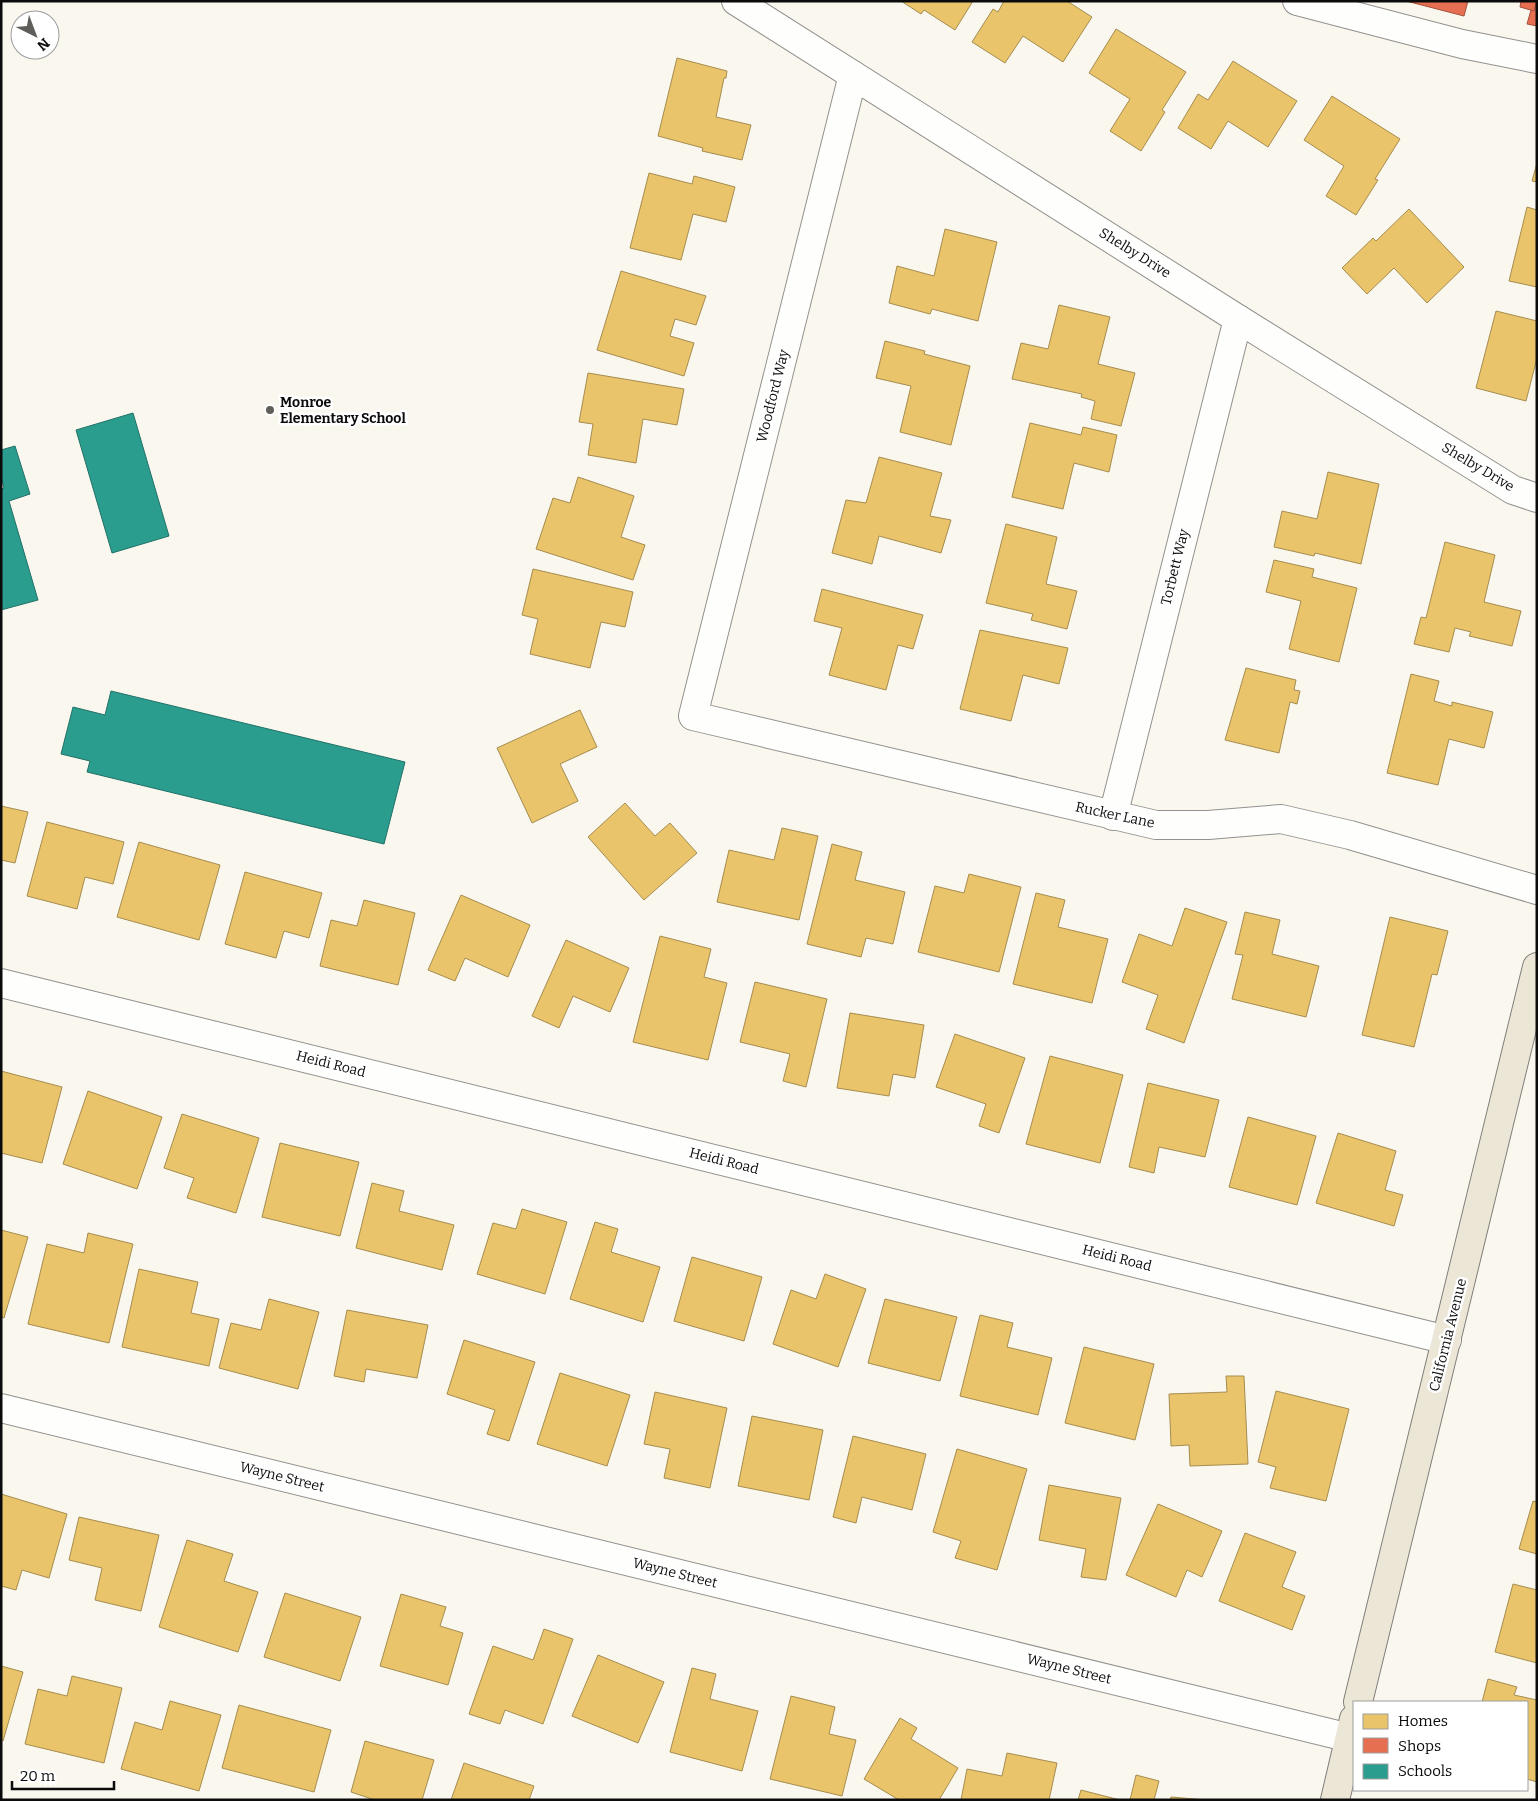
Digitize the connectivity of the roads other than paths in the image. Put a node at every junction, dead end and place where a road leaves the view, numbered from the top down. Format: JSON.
{"nodes":[{"id":1,"x":736,"y":1,"type":"edge"},
{"id":2,"x":1297,"y":1,"type":"edge"},
{"id":3,"x":1537,"y":59,"type":"edge"},
{"id":4,"x":853,"y":75,"type":"junction"},
{"id":5,"x":1238,"y":319,"type":"junction"},
{"id":6,"x":1537,"y":498,"type":"edge"},
{"id":7,"x":693,"y":716,"type":"joint"},
{"id":8,"x":1113,"y":816,"type":"junction"},
{"id":9,"x":1537,"y":890,"type":"edge"},
{"id":10,"x":1537,"y":967,"type":"edge"},
{"id":11,"x":1,"y":983,"type":"edge"},
{"id":12,"x":1447,"y":1340,"type":"junction"},
{"id":13,"x":1,"y":1408,"type":"edge"},
{"id":14,"x":1358,"y":1701,"type":"edge"},
{"id":15,"x":1352,"y":1728,"type":"edge"},
{"id":16,"x":1335,"y":1800,"type":"edge"}],
"edges":[{"from":1,"to":4,"type":"street","name":"Shelby Drive"},
{"from":2,"to":3,"type":"street"},
{"from":4,"to":5,"type":"street","name":"Shelby Drive"},
{"from":4,"to":7,"type":"street","name":"Woodford Way"},
{"from":5,"to":6,"type":"street","name":"Shelby Drive"},
{"from":5,"to":8,"type":"street","name":"Torbett Way"},
{"from":7,"to":8,"type":"street","name":"Rucker Lane"},
{"from":8,"to":9,"type":"street","name":"Rucker Lane"},
{"from":10,"to":12,"type":"main road","name":"California Avenue"},
{"from":11,"to":12,"type":"street","name":"Heidi Road"},
{"from":12,"to":14,"type":"main road","name":"California Avenue"},
{"from":13,"to":15,"type":"street","name":"Wayne Street"},
{"from":15,"to":16,"type":"main road"}]}
